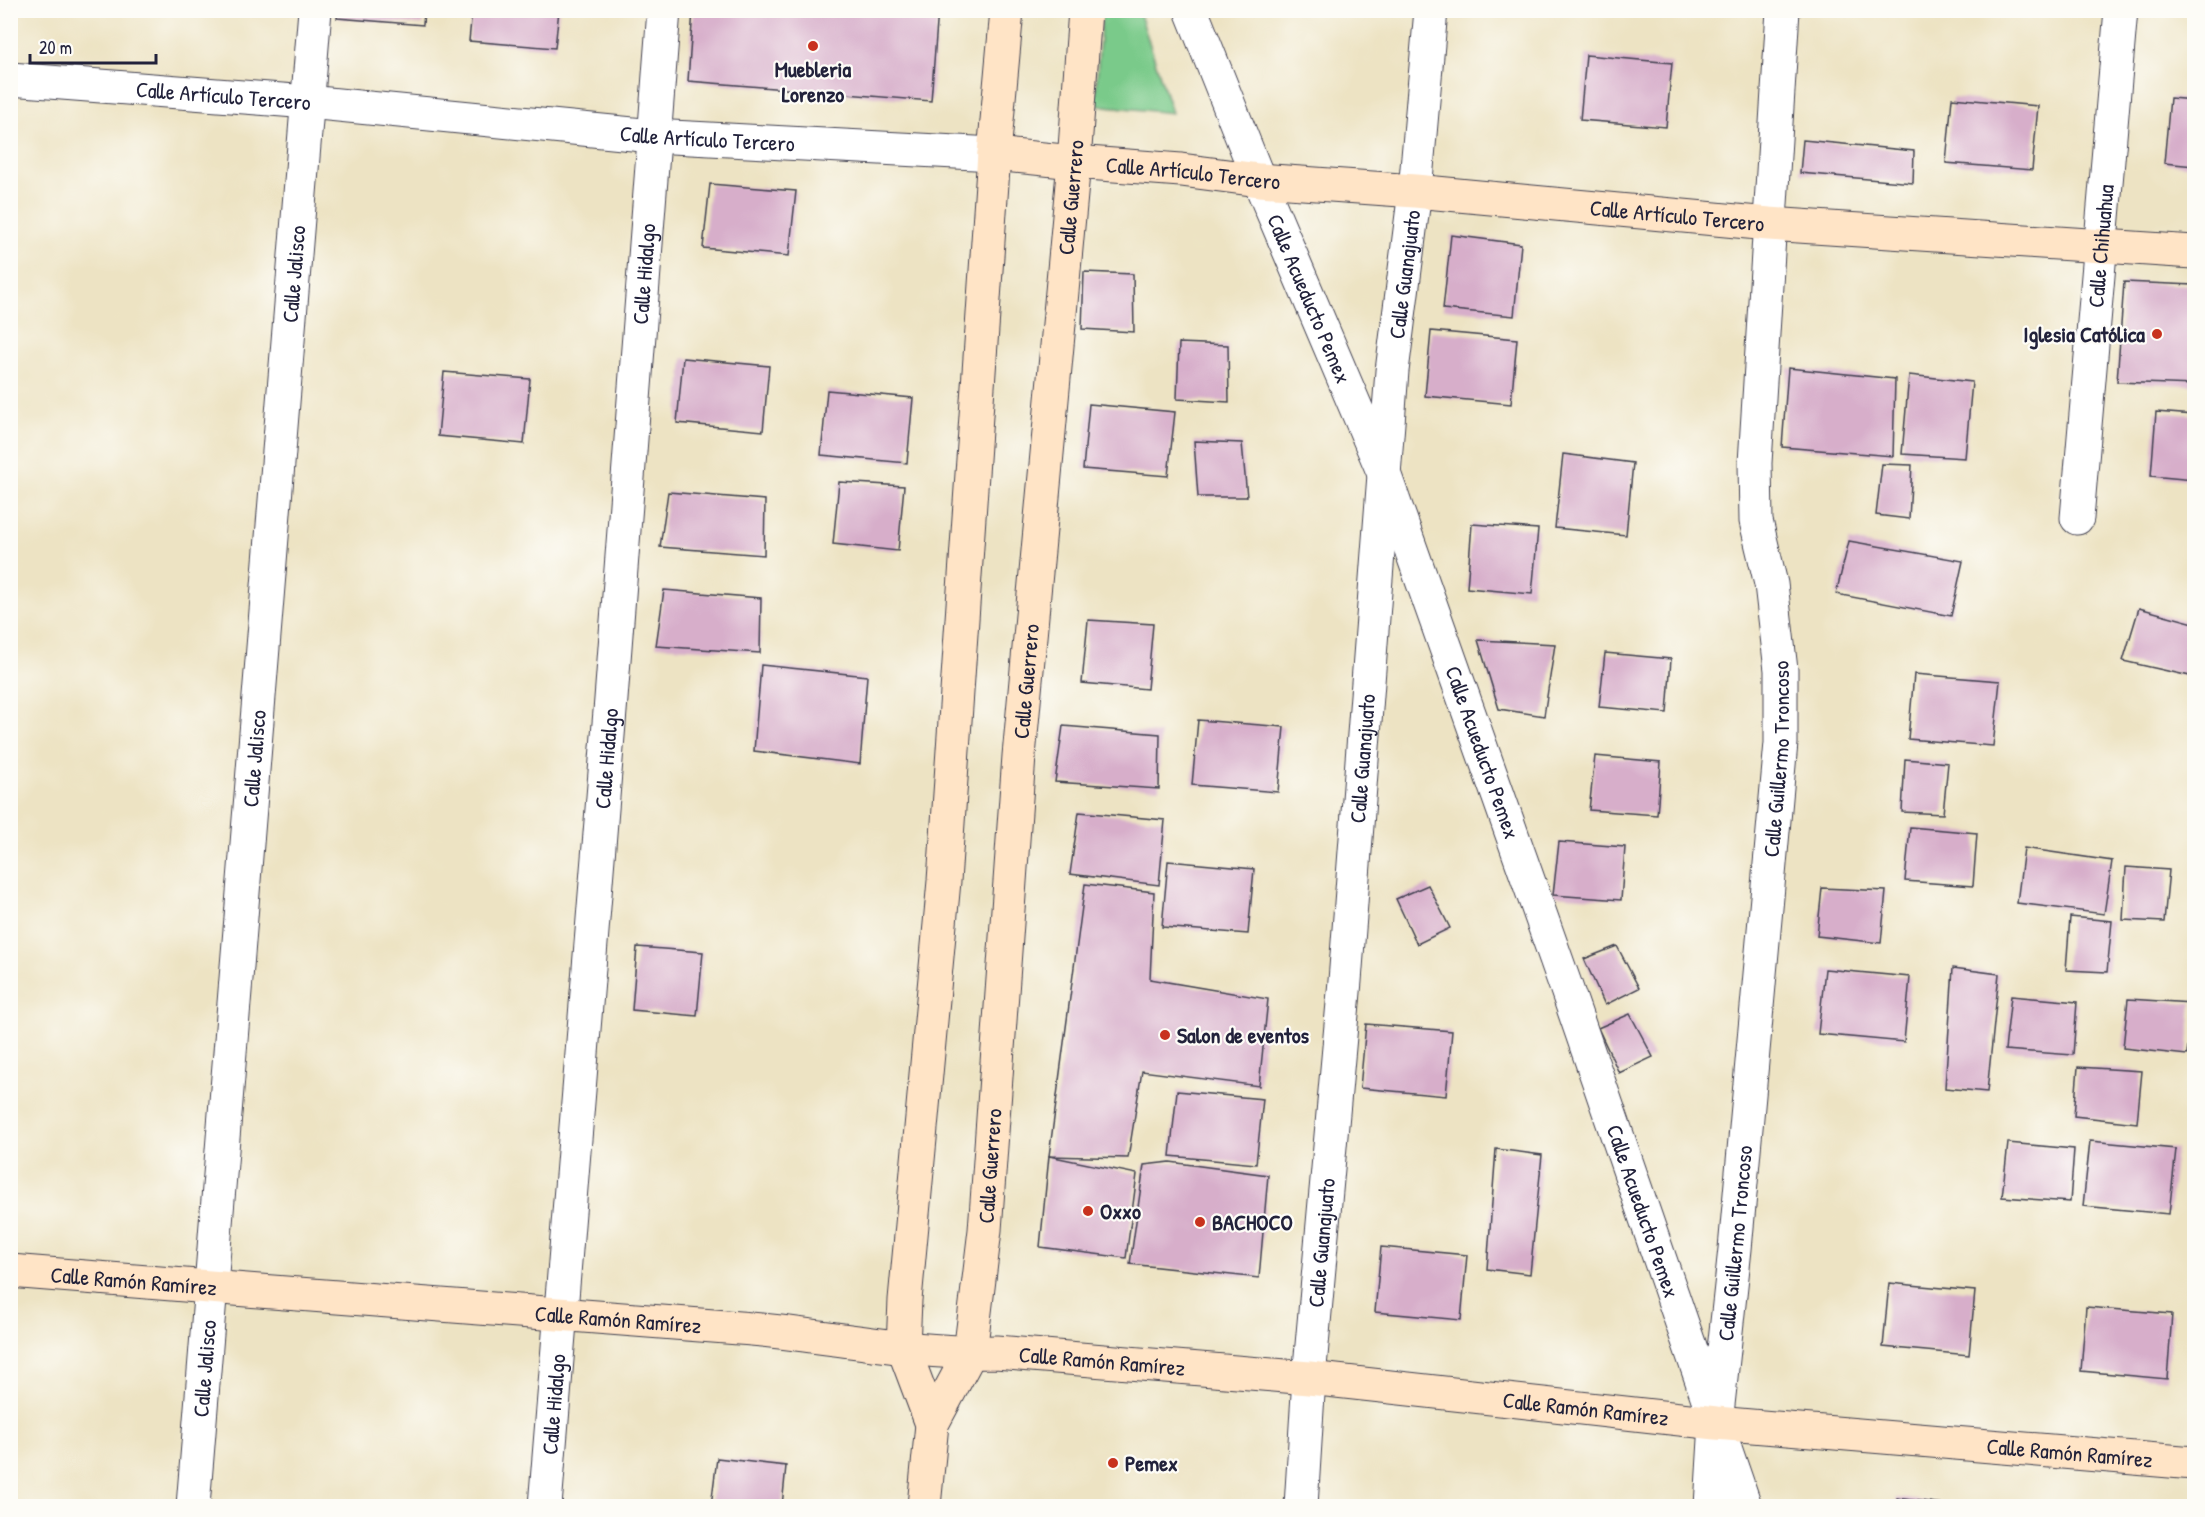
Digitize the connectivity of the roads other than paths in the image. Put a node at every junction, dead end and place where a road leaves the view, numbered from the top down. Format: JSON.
{"nodes":[{"id":1,"x":315,"y":10,"type":"edge"},
{"id":2,"x":664,"y":10,"type":"edge"},
{"id":3,"x":1007,"y":10,"type":"edge"},
{"id":4,"x":1085,"y":10,"type":"edge"},
{"id":5,"x":1191,"y":10,"type":"edge"},
{"id":6,"x":1431,"y":10,"type":"edge"},
{"id":7,"x":1783,"y":10,"type":"edge"},
{"id":8,"x":2121,"y":10,"type":"edge"},
{"id":9,"x":10,"y":79,"type":"edge"},
{"id":10,"x":308,"y":102,"type":"junction"},
{"id":11,"x":654,"y":136,"type":"junction"},
{"id":12,"x":994,"y":154,"type":"junction"},
{"id":13,"x":1074,"y":162,"type":"junction"},
{"id":14,"x":1259,"y":180,"type":"junction"},
{"id":15,"x":1415,"y":191,"type":"junction"},
{"id":16,"x":1769,"y":224,"type":"junction"},
{"id":17,"x":2100,"y":246,"type":"junction"},
{"id":18,"x":2194,"y":252,"type":"edge"},
{"id":19,"x":1385,"y":476,"type":"junction"},
{"id":20,"x":2077,"y":518,"type":"dead end"},
{"id":21,"x":10,"y":1271,"type":"edge"},
{"id":22,"x":212,"y":1287,"type":"junction"},
{"id":23,"x":561,"y":1315,"type":"junction"},
{"id":24,"x":903,"y":1347,"type":"junction"},
{"id":25,"x":970,"y":1353,"type":"junction"},
{"id":26,"x":1309,"y":1378,"type":"junction"},
{"id":27,"x":1716,"y":1423,"type":"junction"},
{"id":28,"x":932,"y":1424,"type":"junction"},
{"id":29,"x":2194,"y":1463,"type":"edge"},
{"id":30,"x":193,"y":1506,"type":"edge"},
{"id":31,"x":544,"y":1506,"type":"edge"},
{"id":32,"x":924,"y":1506,"type":"edge"},
{"id":33,"x":1301,"y":1506,"type":"edge"},
{"id":34,"x":1711,"y":1506,"type":"edge"},
{"id":35,"x":1745,"y":1506,"type":"edge"}],
"edges":[{"from":1,"to":10,"type":"street","name":"Calle Jalisco"},
{"from":2,"to":11,"type":"street","name":"Calle Hidalgo"},
{"from":3,"to":12,"type":"street"},
{"from":4,"to":13,"type":"street","name":"Calle Guerrero"},
{"from":5,"to":14,"type":"street","name":"Calle Acueducto Pemex"},
{"from":6,"to":15,"type":"street","name":"Calle Guanajuato"},
{"from":7,"to":16,"type":"street","name":"Calle Guillermo Troncoso"},
{"from":8,"to":17,"type":"street","name":"Calle Chihuahua"},
{"from":9,"to":10,"type":"street","name":"Calle Artículo Tercero"},
{"from":10,"to":11,"type":"street","name":"Calle Artículo Tercero"},
{"from":10,"to":22,"type":"street","name":"Calle Jalisco"},
{"from":11,"to":12,"type":"street","name":"Calle Artículo Tercero"},
{"from":11,"to":23,"type":"street","name":"Calle Hidalgo"},
{"from":12,"to":13,"type":"street","name":"Calle Artículo Tercero"},
{"from":12,"to":24,"type":"street"},
{"from":13,"to":14,"type":"street","name":"Calle Artículo Tercero"},
{"from":13,"to":25,"type":"street","name":"Calle Guerrero"},
{"from":14,"to":15,"type":"street","name":"Calle Artículo Tercero"},
{"from":14,"to":19,"type":"street","name":"Calle Acueducto Pemex"},
{"from":15,"to":16,"type":"street","name":"Calle Artículo Tercero"},
{"from":15,"to":19,"type":"street","name":"Calle Guanajuato"},
{"from":16,"to":17,"type":"street","name":"Calle Artículo Tercero"},
{"from":16,"to":27,"type":"street","name":"Calle Guillermo Troncoso"},
{"from":17,"to":18,"type":"street","name":"Calle Artículo Tercero"},
{"from":17,"to":20,"type":"street","name":"Calle Chihuahua"},
{"from":19,"to":26,"type":"street","name":"Calle Guanajuato"},
{"from":19,"to":27,"type":"street","name":"Calle Acueducto Pemex"},
{"from":21,"to":22,"type":"street","name":"Calle Ramón Ramírez"},
{"from":22,"to":23,"type":"street","name":"Calle Ramón Ramírez"},
{"from":22,"to":30,"type":"street","name":"Calle Jalisco"},
{"from":23,"to":24,"type":"street","name":"Calle Ramón Ramírez"},
{"from":23,"to":31,"type":"street","name":"Calle Hidalgo"},
{"from":24,"to":25,"type":"street","name":"Calle Ramón Ramírez"},
{"from":24,"to":28,"type":"street"},
{"from":25,"to":26,"type":"street","name":"Calle Ramón Ramírez"},
{"from":25,"to":28,"type":"street"},
{"from":26,"to":27,"type":"street","name":"Calle Ramón Ramírez"},
{"from":26,"to":33,"type":"street","name":"Calle Guanajuato"},
{"from":27,"to":29,"type":"street","name":"Calle Ramón Ramírez"},
{"from":27,"to":34,"type":"street","name":"Calle Guillermo Troncoso"},
{"from":27,"to":35,"type":"street","name":"Calle Acueducto Pemex"},
{"from":28,"to":32,"type":"street"}]}
